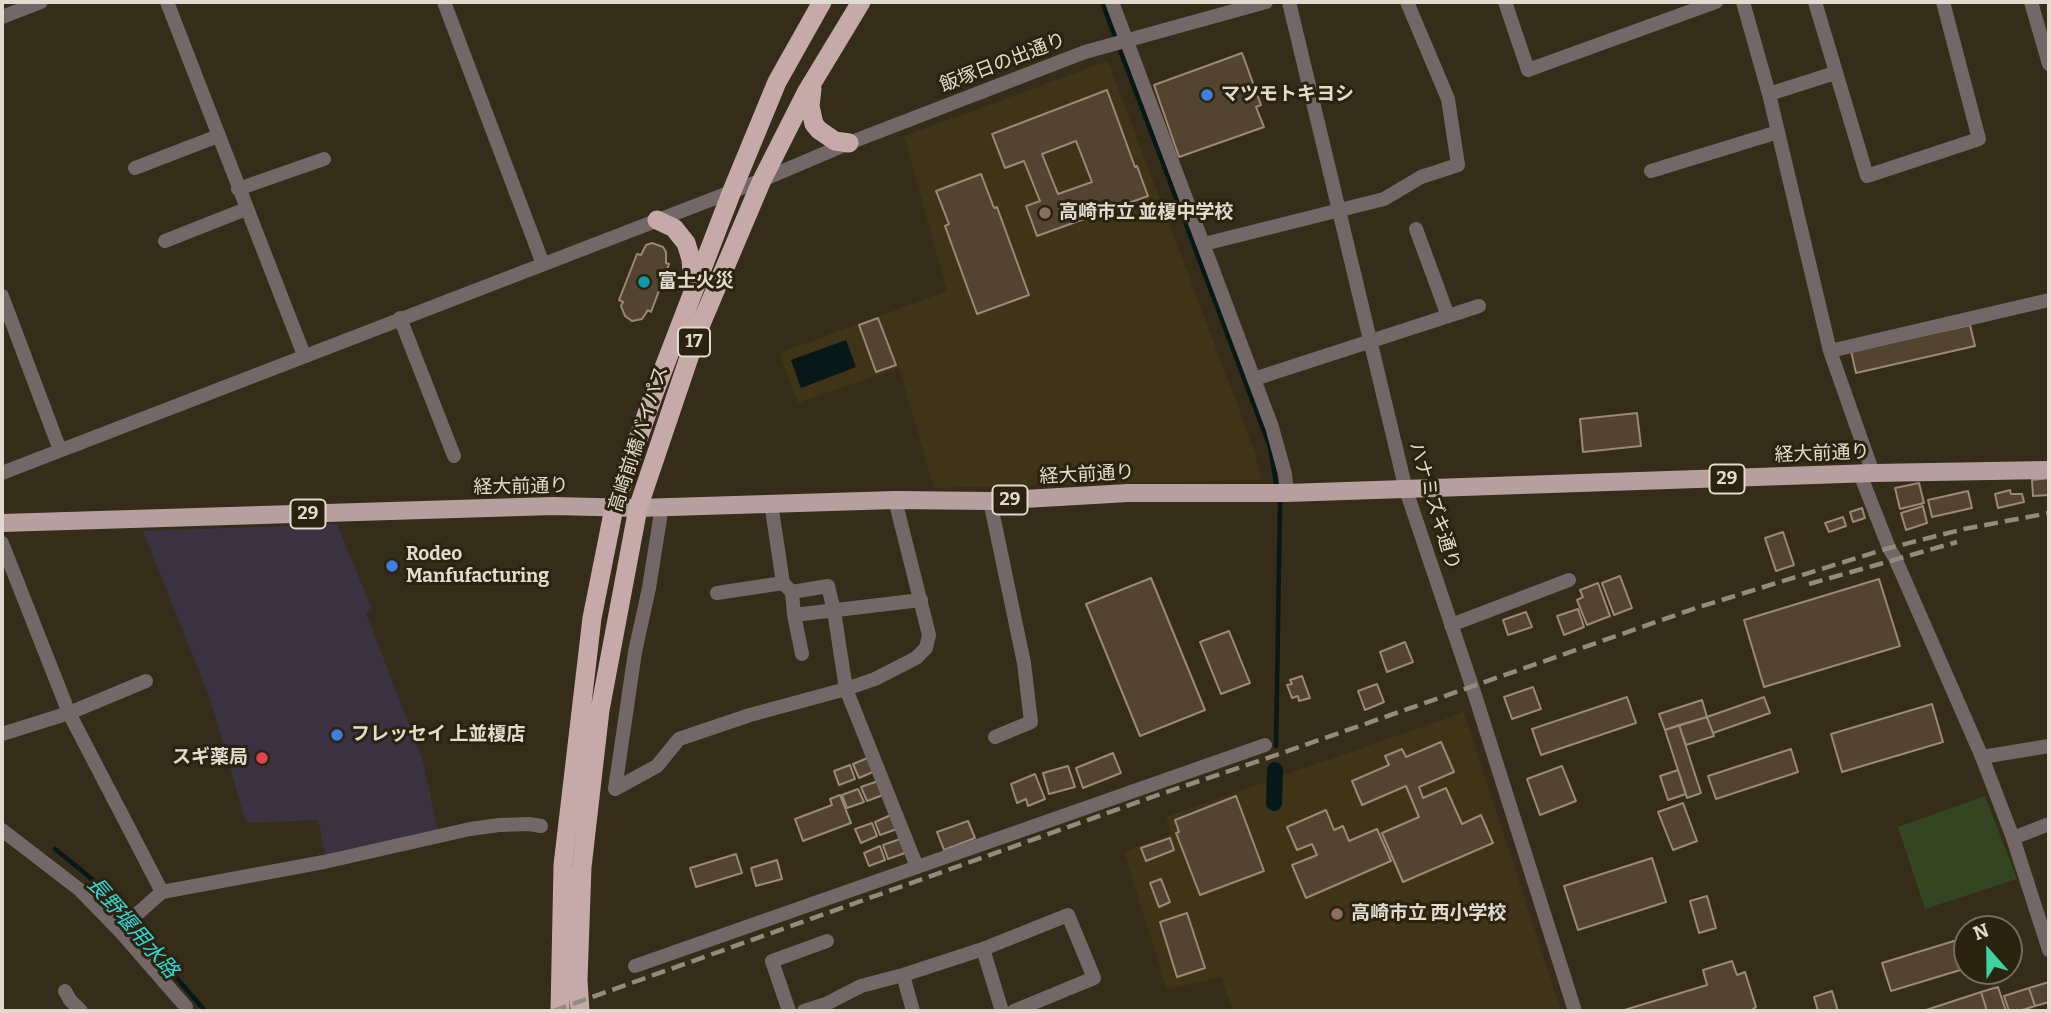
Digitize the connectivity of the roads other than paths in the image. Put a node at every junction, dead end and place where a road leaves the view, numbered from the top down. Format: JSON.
{"nodes":[{"id":1,"x":41,"y":2,"type":"edge"},
{"id":2,"x":167,"y":2,"type":"edge"},
{"id":3,"x":444,"y":2,"type":"edge"},
{"id":4,"x":861,"y":2,"type":"edge"},
{"id":5,"x":1112,"y":2,"type":"edge"},
{"id":6,"x":1265,"y":2,"type":"edge"},
{"id":7,"x":1289,"y":2,"type":"edge"},
{"id":8,"x":1407,"y":2,"type":"edge"},
{"id":9,"x":1506,"y":2,"type":"edge"},
{"id":10,"x":1716,"y":2,"type":"edge"},
{"id":11,"x":1743,"y":2,"type":"edge"},
{"id":12,"x":1815,"y":2,"type":"edge"},
{"id":13,"x":1943,"y":2,"type":"edge"},
{"id":14,"x":2031,"y":2,"type":"edge"},
{"id":15,"x":815,"y":5,"type":"edge"},
{"id":16,"x":2,"y":17,"type":"edge"},
{"id":17,"x":1127,"y":39,"type":"junction"},
{"id":18,"x":2049,"y":64,"type":"edge"},
{"id":19,"x":1835,"y":74,"type":"junction"},
{"id":20,"x":813,"y":81,"type":"junction"},
{"id":21,"x":1769,"y":94,"type":"junction"},
{"id":22,"x":1778,"y":132,"type":"junction"},
{"id":23,"x":218,"y":136,"type":"junction"},
{"id":24,"x":849,"y":143,"type":"junction"},
{"id":25,"x":324,"y":159,"type":"dead end"},
{"id":26,"x":135,"y":168,"type":"dead end"},
{"id":27,"x":1651,"y":171,"type":"dead end"},
{"id":28,"x":762,"y":180,"type":"junction"},
{"id":29,"x":238,"y":189,"type":"junction"},
{"id":30,"x":732,"y":191,"type":"junction"},
{"id":31,"x":246,"y":209,"type":"junction"},
{"id":32,"x":1339,"y":210,"type":"junction"},
{"id":33,"x":657,"y":220,"type":"junction"},
{"id":34,"x":1416,"y":229,"type":"dead end"},
{"id":35,"x":165,"y":241,"type":"dead end"},
{"id":36,"x":1204,"y":244,"type":"junction"},
{"id":37,"x":542,"y":264,"type":"junction"},
{"id":38,"x":693,"y":291,"type":"junction"},
{"id":39,"x":2,"y":296,"type":"edge"},
{"id":40,"x":2049,"y":300,"type":"edge"},
{"id":41,"x":1479,"y":306,"type":"dead end"},
{"id":42,"x":1448,"y":316,"type":"junction"},
{"id":43,"x":400,"y":318,"type":"junction"},
{"id":44,"x":1370,"y":341,"type":"junction"},
{"id":45,"x":1830,"y":351,"type":"junction"},
{"id":46,"x":304,"y":355,"type":"junction"},
{"id":47,"x":1254,"y":379,"type":"junction"},
{"id":48,"x":60,"y":450,"type":"junction"},
{"id":49,"x":454,"y":456,"type":"dead end"},
{"id":50,"x":2049,"y":470,"type":"edge"},
{"id":51,"x":2,"y":472,"type":"edge"},
{"id":52,"x":1866,"y":473,"type":"junction"},
{"id":53,"x":1406,"y":490,"type":"junction"},
{"id":54,"x":1287,"y":494,"type":"junction"},
{"id":55,"x":895,"y":500,"type":"junction"},
{"id":56,"x":990,"y":501,"type":"junction"},
{"id":57,"x":771,"y":503,"type":"junction"},
{"id":58,"x":662,"y":506,"type":"junction"},
{"id":59,"x":614,"y":508,"type":"junction"},
{"id":60,"x":638,"y":508,"type":"junction"},
{"id":61,"x":2,"y":523,"type":"edge"},
{"id":62,"x":2,"y":543,"type":"edge"},
{"id":63,"x":1569,"y":580,"type":"dead end"},
{"id":64,"x":787,"y":587,"type":"junction"},
{"id":65,"x":717,"y":593,"type":"dead end"},
{"id":66,"x":921,"y":600,"type":"junction"},
{"id":67,"x":834,"y":611,"type":"junction"},
{"id":68,"x":794,"y":615,"type":"junction"},
{"id":69,"x":1451,"y":625,"type":"junction"},
{"id":70,"x":802,"y":654,"type":"dead end"},
{"id":71,"x":146,"y":681,"type":"dead end"},
{"id":72,"x":846,"y":689,"type":"junction"},
{"id":73,"x":69,"y":713,"type":"junction"},
{"id":74,"x":2,"y":734,"type":"edge"},
{"id":75,"x":995,"y":737,"type":"dead end"},
{"id":76,"x":1265,"y":745,"type":"dead end"},
{"id":77,"x":2049,"y":746,"type":"edge"},
{"id":78,"x":1982,"y":757,"type":"junction"},
{"id":79,"x":2049,"y":824,"type":"edge"},
{"id":80,"x":541,"y":826,"type":"dead end"},
{"id":81,"x":2,"y":830,"type":"edge"},
{"id":82,"x":2013,"y":838,"type":"junction"},
{"id":83,"x":917,"y":867,"type":"junction"},
{"id":84,"x":162,"y":892,"type":"junction"},
{"id":85,"x":125,"y":924,"type":"junction"},
{"id":86,"x":827,"y":941,"type":"dead end"},
{"id":87,"x":983,"y":949,"type":"junction"},
{"id":88,"x":2049,"y":950,"type":"edge"},
{"id":89,"x":635,"y":966,"type":"dead end"},
{"id":90,"x":903,"y":975,"type":"junction"},
{"id":91,"x":569,"y":983,"type":"junction"},
{"id":92,"x":65,"y":990,"type":"dead end"},
{"id":93,"x":186,"y":1007,"type":"dead end"},
{"id":94,"x":81,"y":1011,"type":"edge"},
{"id":95,"x":560,"y":1011,"type":"edge"},
{"id":96,"x":580,"y":1011,"type":"edge"},
{"id":97,"x":789,"y":1011,"type":"edge"},
{"id":98,"x":804,"y":1011,"type":"edge"},
{"id":99,"x":913,"y":1011,"type":"edge"},
{"id":100,"x":1002,"y":1011,"type":"edge"},
{"id":101,"x":1014,"y":1011,"type":"edge"},
{"id":102,"x":1575,"y":1011,"type":"edge"}],
"edges":[{"from":1,"to":16,"type":"street"},
{"from":2,"to":23,"type":"street"},
{"from":3,"to":37,"type":"street"},
{"from":4,"to":20,"type":"highway","name":"高崎前橋バイパス","number":"17"},
{"from":5,"to":17,"type":"street"},
{"from":6,"to":17,"type":"street","name":"飯塚日の出通り"},
{"from":7,"to":32,"type":"street","name":"ハナミズキ通り"},
{"from":8,"to":32,"type":"street"},
{"from":9,"to":10,"type":"street"},
{"from":11,"to":21,"type":"street"},
{"from":12,"to":19,"type":"street"},
{"from":13,"to":19,"type":"street"},
{"from":14,"to":18,"type":"street"},
{"from":15,"to":30,"type":"highway","name":"高崎前橋バイパス","number":"17"},
{"from":17,"to":24,"type":"street","name":"飯塚日の出通り"},
{"from":17,"to":36,"type":"street"},
{"from":19,"to":21,"type":"street"},
{"from":20,"to":24,"type":"highway"},
{"from":20,"to":28,"type":"highway","name":"高崎前橋バイパス","number":"17"},
{"from":21,"to":22,"type":"street"},
{"from":22,"to":27,"type":"street"},
{"from":22,"to":45,"type":"street"},
{"from":23,"to":26,"type":"street"},
{"from":23,"to":29,"type":"street"},
{"from":24,"to":28,"type":"street","name":"飯塚日の出通り"},
{"from":25,"to":29,"type":"street"},
{"from":28,"to":30,"type":"street","name":"飯塚日の出通り"},
{"from":28,"to":60,"type":"highway","name":"高崎前橋バイパス","number":"17"},
{"from":29,"to":31,"type":"street"},
{"from":30,"to":33,"type":"street","name":"飯塚日の出通り"},
{"from":30,"to":38,"type":"highway","name":"高崎前橋バイパス","number":"17"},
{"from":31,"to":35,"type":"street"},
{"from":31,"to":46,"type":"street"},
{"from":32,"to":36,"type":"street"},
{"from":32,"to":44,"type":"street","name":"ハナミズキ通り"},
{"from":33,"to":37,"type":"street","name":"飯塚日の出通り"},
{"from":33,"to":38,"type":"highway"},
{"from":34,"to":42,"type":"street"},
{"from":36,"to":47,"type":"street"},
{"from":37,"to":43,"type":"street","name":"飯塚日の出通り"},
{"from":38,"to":59,"type":"highway","name":"高崎前橋バイパス","number":"17"},
{"from":39,"to":48,"type":"street"},
{"from":40,"to":45,"type":"street"},
{"from":41,"to":42,"type":"street"},
{"from":42,"to":44,"type":"street"},
{"from":43,"to":46,"type":"street","name":"飯塚日の出通り"},
{"from":43,"to":49,"type":"street"},
{"from":44,"to":47,"type":"street"},
{"from":44,"to":53,"type":"street","name":"ハナミズキ通り"},
{"from":45,"to":52,"type":"street"},
{"from":46,"to":48,"type":"street","name":"飯塚日の出通り"},
{"from":47,"to":54,"type":"street"},
{"from":48,"to":51,"type":"street","name":"飯塚日の出通り"},
{"from":50,"to":52,"type":"main road","name":"経大前通り","number":"29"},
{"from":52,"to":53,"type":"main road","name":"経大前通り","number":"29"},
{"from":52,"to":78,"type":"street"},
{"from":53,"to":54,"type":"main road","name":"経大前通り","number":"29"},
{"from":53,"to":69,"type":"street","name":"ハナミズキ通り"},
{"from":54,"to":56,"type":"main road","name":"経大前通り","number":"29"},
{"from":55,"to":56,"type":"main road","name":"経大前通り","number":"29"},
{"from":55,"to":57,"type":"main road","name":"経大前通り","number":"29"},
{"from":55,"to":66,"type":"street"},
{"from":56,"to":75,"type":"street"},
{"from":57,"to":58,"type":"main road","name":"経大前通り","number":"29"},
{"from":57,"to":64,"type":"street"},
{"from":58,"to":60,"type":"main road","name":"経大前通り","number":"29"},
{"from":58,"to":72,"type":"street"},
{"from":59,"to":60,"type":"main road","name":"経大前通り","number":"29"},
{"from":59,"to":61,"type":"main road","name":"経大前通り","number":"29"},
{"from":59,"to":91,"type":"highway","name":"高崎前橋バイパス","number":"17"},
{"from":60,"to":91,"type":"highway","name":"高崎前橋バイパス","number":"17"},
{"from":62,"to":73,"type":"street"},
{"from":63,"to":69,"type":"street"},
{"from":64,"to":65,"type":"street"},
{"from":64,"to":67,"type":"street"},
{"from":64,"to":68,"type":"street"},
{"from":66,"to":67,"type":"street"},
{"from":66,"to":72,"type":"street"},
{"from":67,"to":68,"type":"street"},
{"from":67,"to":72,"type":"street"},
{"from":68,"to":70,"type":"street"},
{"from":69,"to":102,"type":"street","name":"ハナミズキ通り"},
{"from":71,"to":73,"type":"street"},
{"from":72,"to":83,"type":"street"},
{"from":73,"to":74,"type":"street"},
{"from":73,"to":84,"type":"street"},
{"from":76,"to":83,"type":"street"},
{"from":77,"to":78,"type":"street"},
{"from":78,"to":82,"type":"street"},
{"from":79,"to":82,"type":"street"},
{"from":80,"to":84,"type":"street"},
{"from":81,"to":85,"type":"street"},
{"from":82,"to":88,"type":"street"},
{"from":83,"to":89,"type":"street"},
{"from":84,"to":85,"type":"street"},
{"from":85,"to":93,"type":"street"},
{"from":86,"to":97,"type":"street"},
{"from":87,"to":90,"type":"street"},
{"from":87,"to":100,"type":"street"},
{"from":87,"to":101,"type":"street"},
{"from":90,"to":98,"type":"street"},
{"from":90,"to":99,"type":"street"},
{"from":91,"to":95,"type":"highway","name":"高崎前橋バイパス","number":"17"},
{"from":91,"to":96,"type":"highway","name":"高崎前橋バイパス","number":"17"},
{"from":92,"to":94,"type":"street"}]}
